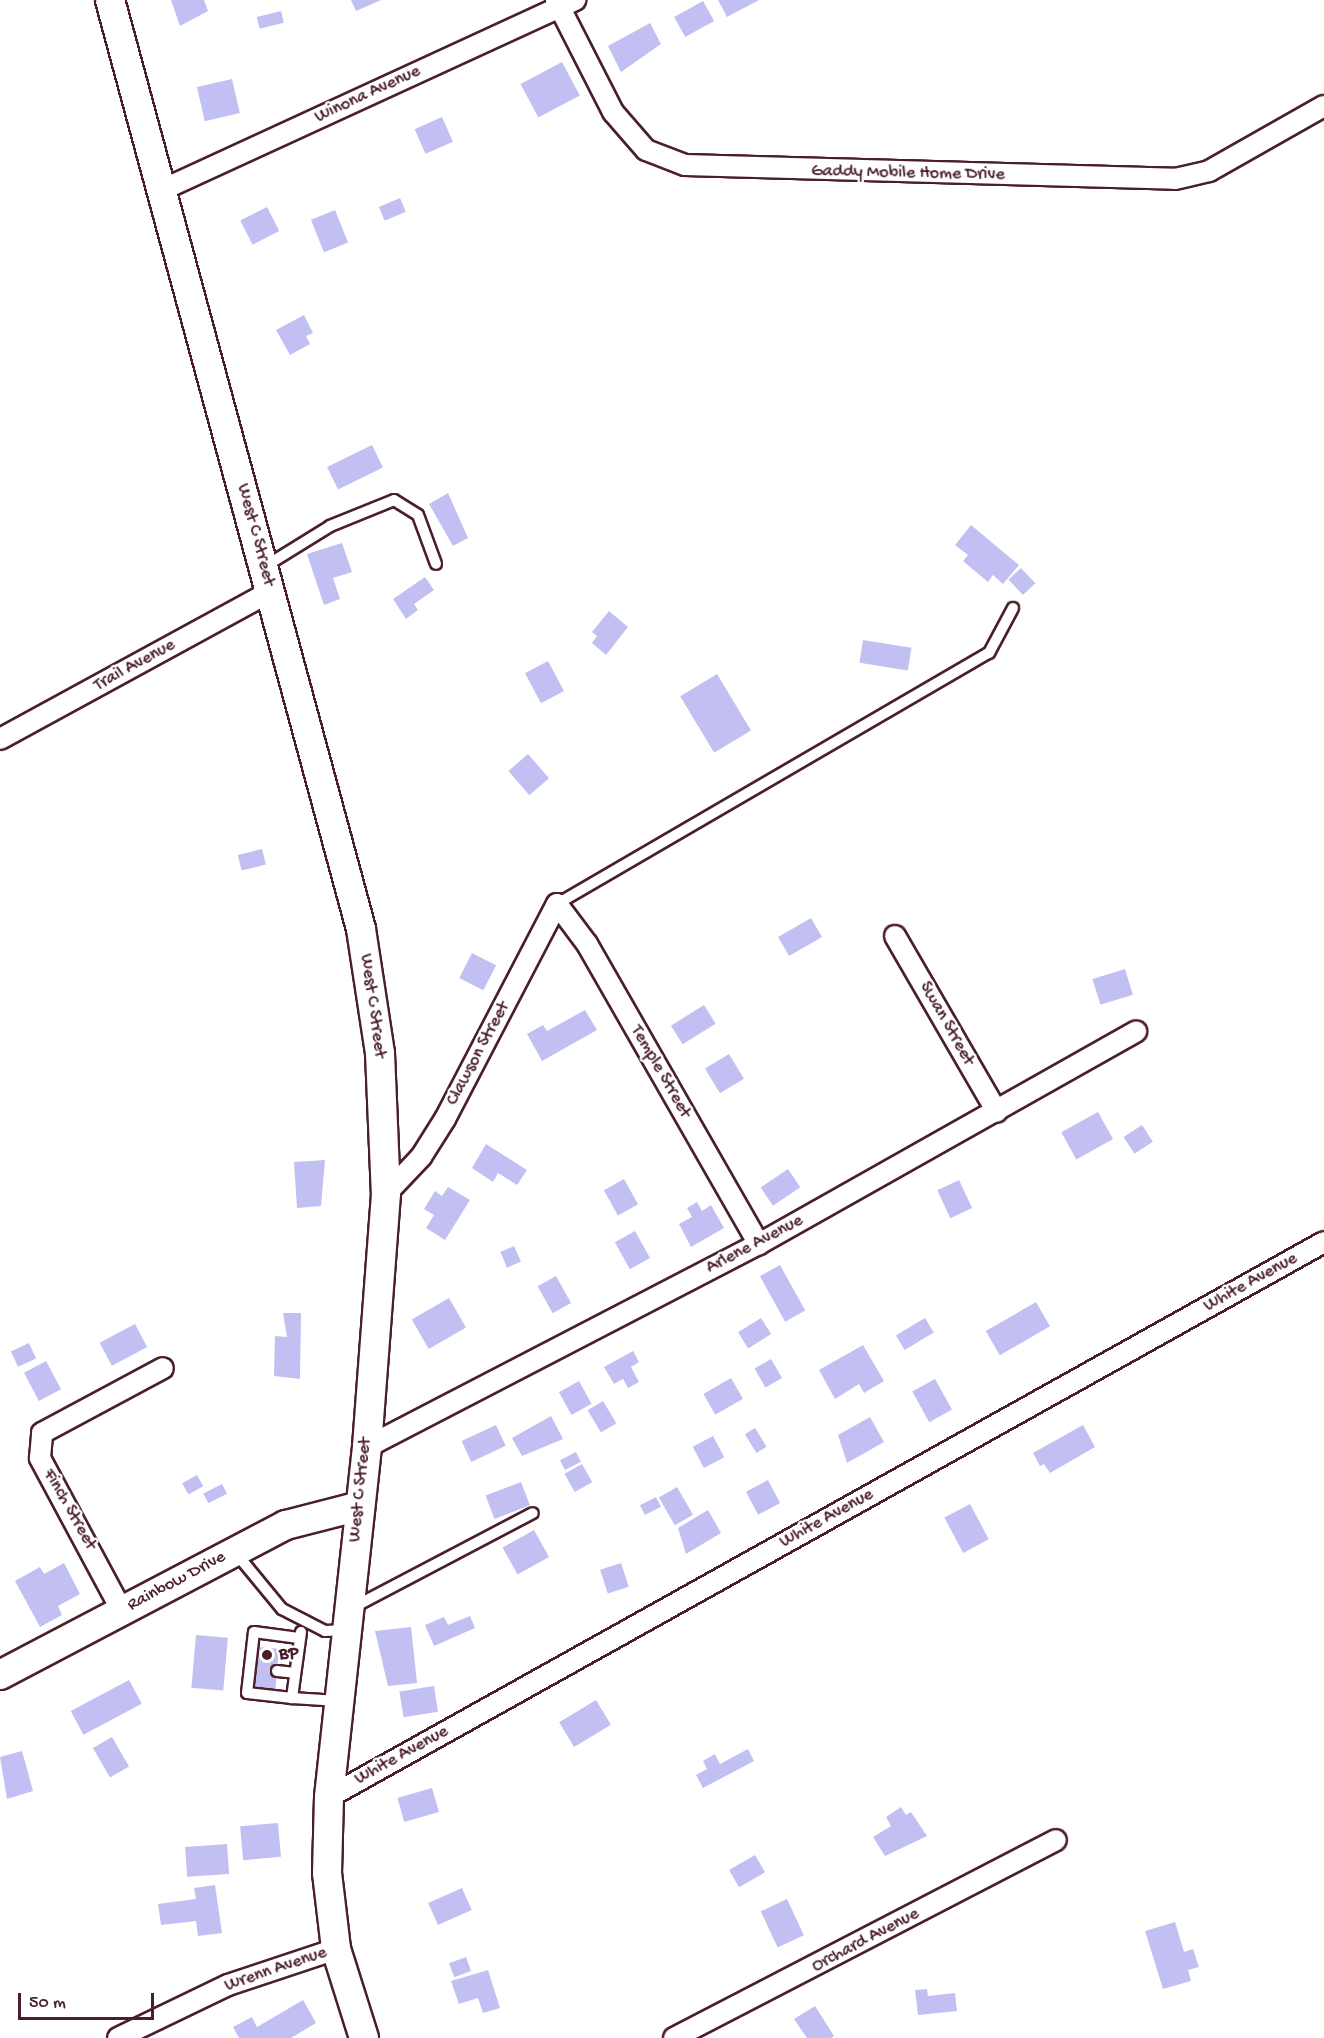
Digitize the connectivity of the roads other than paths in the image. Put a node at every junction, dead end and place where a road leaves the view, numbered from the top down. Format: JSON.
{"nodes":[{"id":1,"x":110,"y":0,"type":"edge"},
{"id":2,"x":563,"y":2,"type":"edge"},
{"id":3,"x":1324,"y":106,"type":"edge"},
{"id":4,"x":162,"y":190,"type":"junction"},
{"id":5,"x":436,"y":564,"type":"dead end"},
{"id":6,"x":267,"y":579,"type":"junction"},
{"id":7,"x":1013,"y":608,"type":"dead end"},
{"id":8,"x":0,"y":740,"type":"edge"},
{"id":9,"x":557,"y":904,"type":"junction"},
{"id":10,"x":895,"y":936,"type":"dead end"},
{"id":11,"x":1136,"y":1032,"type":"dead end"},
{"id":12,"x":997,"y":1112,"type":"junction"},
{"id":13,"x":386,"y":1194,"type":"junction"},
{"id":14,"x":1324,"y":1242,"type":"edge"},
{"id":15,"x":759,"y":1244,"type":"junction"},
{"id":16,"x":163,"y":1368,"type":"dead end"},
{"id":17,"x":367,"y":1447,"type":"junction"},
{"id":18,"x":360,"y":1506,"type":"junction"},
{"id":19,"x":533,"y":1513,"type":"dead end"},
{"id":20,"x":235,"y":1552,"type":"junction"},
{"id":21,"x":122,"y":1611,"type":"junction"},
{"id":22,"x":348,"y":1620,"type":"junction"},
{"id":23,"x":302,"y":1623,"type":"junction"},
{"id":24,"x":299,"y":1638,"type":"junction"},
{"id":25,"x":277,"y":1671,"type":"dead end"},
{"id":26,"x":295,"y":1673,"type":"junction"},
{"id":27,"x":0,"y":1675,"type":"edge"},
{"id":28,"x":292,"y":1698,"type":"junction"},
{"id":29,"x":339,"y":1701,"type":"junction"},
{"id":30,"x":329,"y":1797,"type":"junction"},
{"id":31,"x":1056,"y":1840,"type":"dead end"},
{"id":32,"x":336,"y":1949,"type":"junction"},
{"id":33,"x":118,"y":2038,"type":"edge"},
{"id":34,"x":364,"y":2038,"type":"edge"},
{"id":35,"x":674,"y":2038,"type":"edge"}],
"edges":[{"from":1,"to":4,"type":"main road","name":"West C Street"},
{"from":2,"to":3,"type":"street","name":"Gaddy Mobile Home Drive"},
{"from":2,"to":4,"type":"street","name":"Winona Avenue"},
{"from":4,"to":6,"type":"main road","name":"West C Street"},
{"from":5,"to":6,"type":"lane"},
{"from":6,"to":8,"type":"street","name":"Trail Avenue"},
{"from":6,"to":13,"type":"main road","name":"West C Street"},
{"from":7,"to":9,"type":"lane"},
{"from":9,"to":13,"type":"street","name":"Clawson Street"},
{"from":9,"to":15,"type":"street","name":"Temple Street"},
{"from":10,"to":12,"type":"street","name":"Swan Street"},
{"from":11,"to":12,"type":"street","name":"Arlene Avenue"},
{"from":12,"to":15,"type":"street","name":"Arlene Avenue"},
{"from":13,"to":17,"type":"main road","name":"West C Street"},
{"from":14,"to":30,"type":"street","name":"White Avenue"},
{"from":15,"to":17,"type":"street","name":"Arlene Avenue"},
{"from":16,"to":21,"type":"street","name":"Finch Street"},
{"from":17,"to":18,"type":"main road","name":"West C Street"},
{"from":18,"to":20,"type":"main road","name":"Rainbow Drive"},
{"from":18,"to":22,"type":"main road","name":"West C Street"},
{"from":19,"to":22,"type":"lane"},
{"from":20,"to":21,"type":"main road","name":"Rainbow Drive"},
{"from":20,"to":23,"type":"lane"},
{"from":21,"to":27,"type":"main road","name":"Rainbow Drive"},
{"from":22,"to":23,"type":"lane"},
{"from":22,"to":29,"type":"main road","name":"West C Street"},
{"from":23,"to":24,"type":"lane"},
{"from":24,"to":26,"type":"lane"},
{"from":24,"to":28,"type":"lane"},
{"from":25,"to":26,"type":"lane"},
{"from":26,"to":28,"type":"lane"},
{"from":28,"to":29,"type":"lane"},
{"from":29,"to":30,"type":"main road","name":"West C Street"},
{"from":30,"to":32,"type":"main road","name":"West C Street"},
{"from":31,"to":35,"type":"street","name":"Orchard Avenue"},
{"from":32,"to":33,"type":"street","name":"Wrenn Avenue"},
{"from":32,"to":34,"type":"main road","name":"West C Street"}]}
